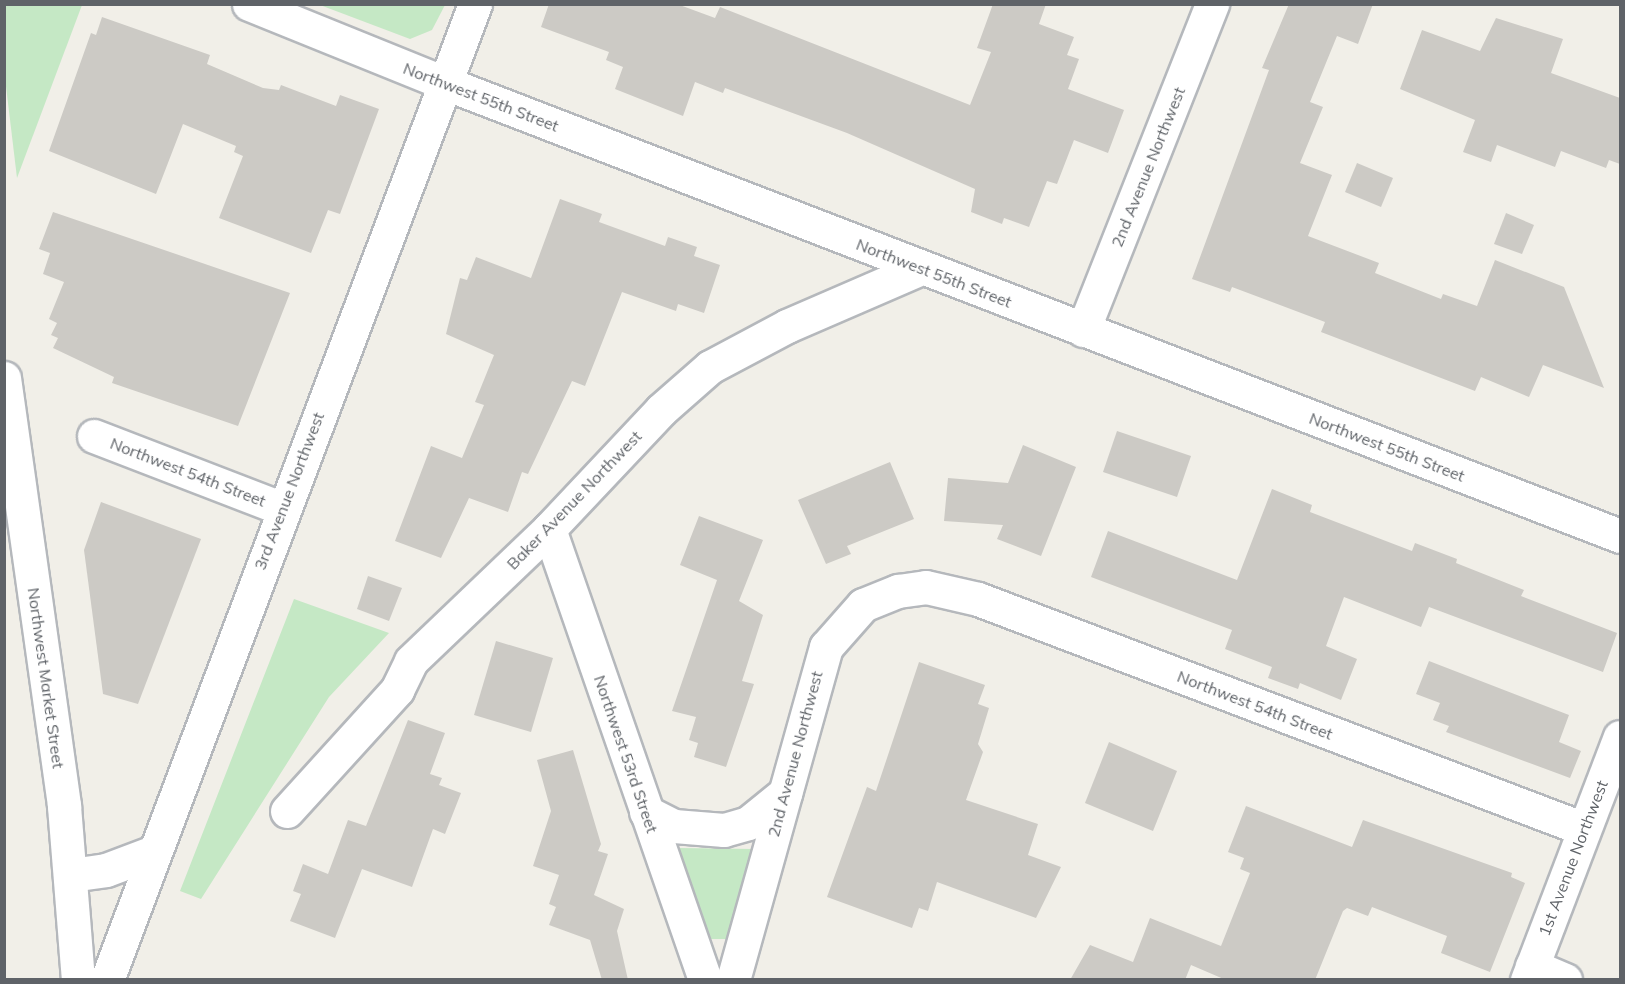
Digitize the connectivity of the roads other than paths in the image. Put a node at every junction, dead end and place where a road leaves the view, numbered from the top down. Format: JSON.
{"nodes":[{"id":1,"x":249,"y":4,"type":"edge"},
{"id":2,"x":475,"y":4,"type":"edge"},
{"id":3,"x":1212,"y":4,"type":"edge"},
{"id":4,"x":445,"y":82,"type":"junction"},
{"id":5,"x":921,"y":268,"type":"junction"},
{"id":6,"x":1083,"y":330,"type":"junction"},
{"id":7,"x":4,"y":378,"type":"edge"},
{"id":8,"x":94,"y":436,"type":"dead end"},
{"id":9,"x":281,"y":508,"type":"junction"},
{"id":10,"x":549,"y":529,"type":"junction"},
{"id":11,"x":1620,"y":536,"type":"edge"},
{"id":12,"x":926,"y":587,"type":"joint"},
{"id":13,"x":1620,"y":737,"type":"edge"},
{"id":14,"x":785,"y":793,"type":"junction"},
{"id":15,"x":287,"y":811,"type":"dead end"},
{"id":16,"x":646,"y":812,"type":"junction"},
{"id":17,"x":1584,"y":829,"type":"junction"},
{"id":18,"x":154,"y":852,"type":"junction"},
{"id":19,"x":71,"y":875,"type":"junction"},
{"id":20,"x":1530,"y":973,"type":"edge"},
{"id":21,"x":78,"y":980,"type":"edge"},
{"id":22,"x":107,"y":980,"type":"edge"},
{"id":23,"x":705,"y":980,"type":"edge"},
{"id":24,"x":734,"y":980,"type":"edge"},
{"id":25,"x":1565,"y":980,"type":"edge"}],
"edges":[{"from":1,"to":4,"type":"street","name":"Northwest 55th Street"},
{"from":2,"to":4,"type":"street","name":"3rd Avenue Northwest"},
{"from":3,"to":6,"type":"street","name":"2nd Avenue Northwest"},
{"from":4,"to":5,"type":"street","name":"Northwest 55th Street"},
{"from":4,"to":9,"type":"street","name":"3rd Avenue Northwest"},
{"from":5,"to":6,"type":"street","name":"Northwest 55th Street"},
{"from":5,"to":10,"type":"street","name":"Baker Avenue Northwest"},
{"from":6,"to":11,"type":"street","name":"Northwest 55th Street"},
{"from":7,"to":19,"type":"street","name":"Northwest Market Street"},
{"from":8,"to":9,"type":"street","name":"Northwest 54th Street"},
{"from":9,"to":18,"type":"street","name":"3rd Avenue Northwest"},
{"from":10,"to":15,"type":"street","name":"Baker Avenue Northwest"},
{"from":10,"to":16,"type":"street","name":"Northwest 53rd Street"},
{"from":12,"to":14,"type":"street","name":"2nd Avenue Northwest"},
{"from":12,"to":17,"type":"street","name":"Northwest 54th Street"},
{"from":13,"to":17,"type":"street","name":"1st Avenue Northwest"},
{"from":14,"to":16,"type":"street"},
{"from":14,"to":24,"type":"street","name":"2nd Avenue Northwest"},
{"from":16,"to":23,"type":"street","name":"Northwest 53rd Street"},
{"from":17,"to":20,"type":"street","name":"1st Avenue Northwest"},
{"from":18,"to":19,"type":"street"},
{"from":18,"to":22,"type":"street","name":"3rd Avenue Northwest"},
{"from":19,"to":21,"type":"street","name":"Northwest Market Street"},
{"from":20,"to":25,"type":"street"}]}
